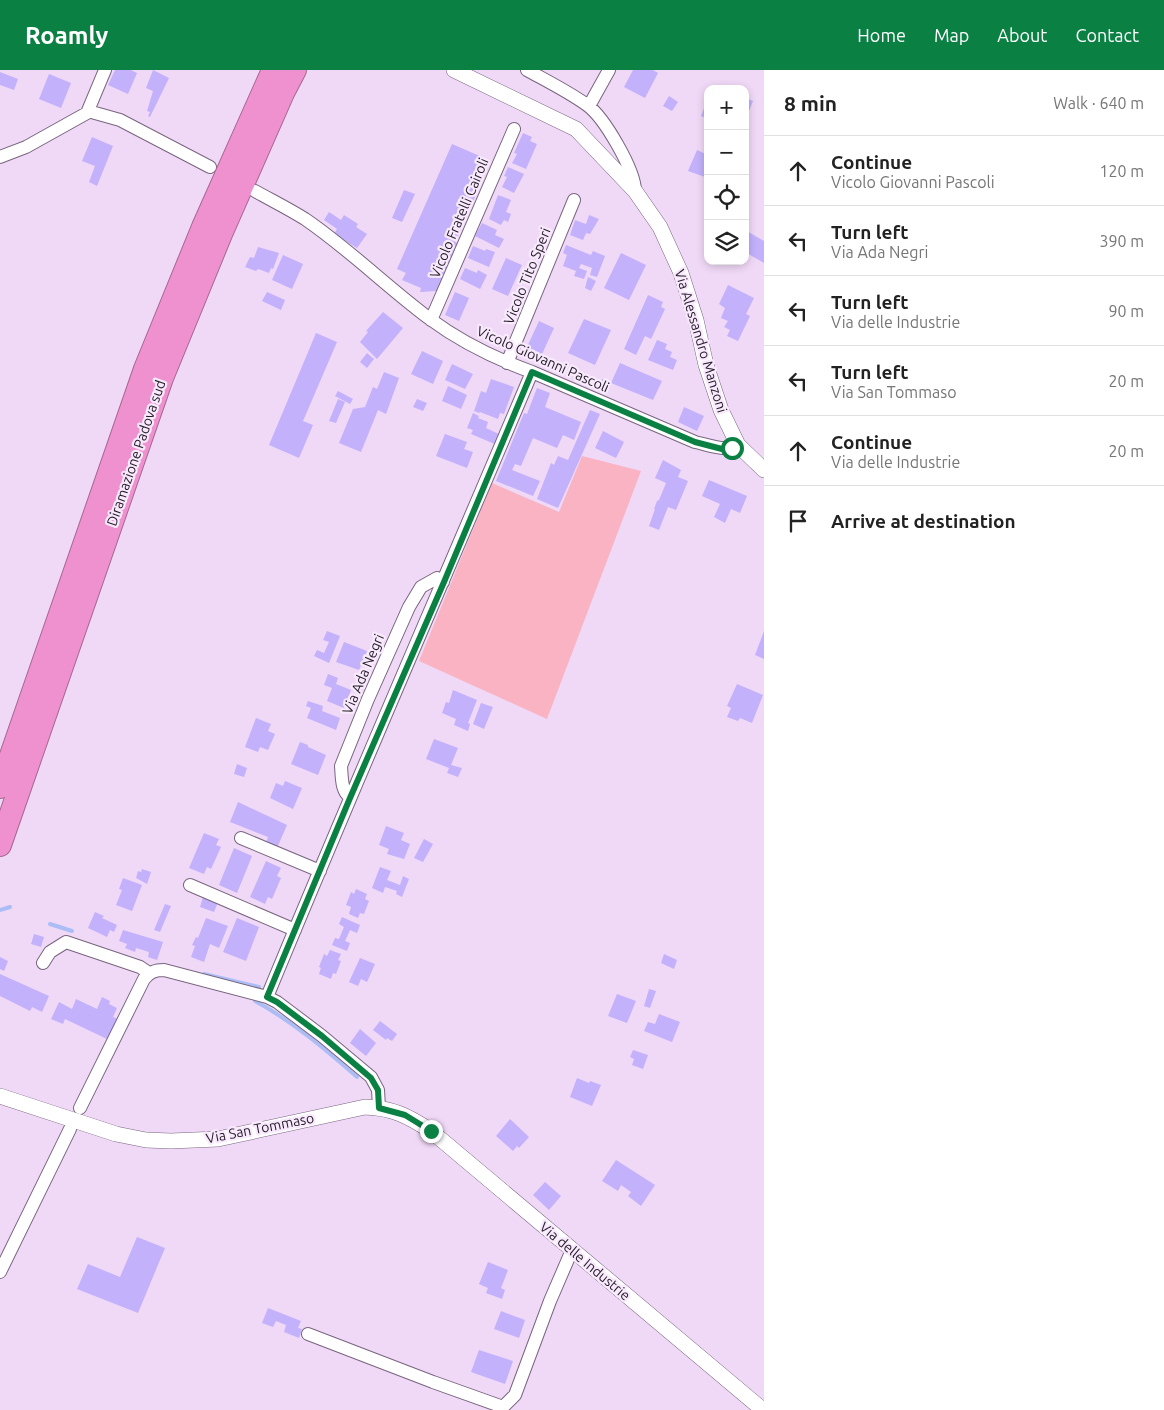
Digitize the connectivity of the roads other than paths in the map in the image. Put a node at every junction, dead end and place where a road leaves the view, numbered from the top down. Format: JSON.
{"nodes":[{"id":1,"x":104,"y":70,"type":"edge"},
{"id":2,"x":273,"y":70,"type":"edge"},
{"id":3,"x":295,"y":70,"type":"edge"},
{"id":4,"x":454,"y":70,"type":"edge"},
{"id":5,"x":527,"y":70,"type":"edge"},
{"id":6,"x":609,"y":70,"type":"edge"},
{"id":7,"x":589,"y":106,"type":"junction"},
{"id":8,"x":88,"y":111,"type":"junction"},
{"id":9,"x":514,"y":129,"type":"dead end"},
{"id":10,"x":0,"y":157,"type":"edge"},
{"id":11,"x":210,"y":166,"type":"dead end"},
{"id":12,"x":635,"y":190,"type":"junction"},
{"id":13,"x":255,"y":191,"type":"dead end"},
{"id":14,"x":574,"y":200,"type":"dead end"},
{"id":15,"x":431,"y":320,"type":"junction"},
{"id":16,"x":507,"y":363,"type":"junction"},
{"id":17,"x":532,"y":372,"type":"junction"},
{"id":18,"x":738,"y":445,"type":"junction"},
{"id":19,"x":764,"y":470,"type":"edge"},
{"id":20,"x":444,"y":582,"type":"junction"},
{"id":21,"x":0,"y":787,"type":"edge"},
{"id":22,"x":350,"y":798,"type":"junction"},
{"id":23,"x":240,"y":838,"type":"dead end"},
{"id":24,"x":0,"y":845,"type":"edge"},
{"id":25,"x":320,"y":871,"type":"junction"},
{"id":26,"x":190,"y":885,"type":"dead end"},
{"id":27,"x":295,"y":930,"type":"junction"},
{"id":28,"x":43,"y":963,"type":"dead end"},
{"id":29,"x":149,"y":973,"type":"junction"},
{"id":30,"x":267,"y":997,"type":"junction"},
{"id":31,"x":0,"y":1096,"type":"edge"},
{"id":32,"x":80,"y":1108,"type":"dead end"},
{"id":33,"x":379,"y":1108,"type":"junction"},
{"id":34,"x":405,"y":1115,"type":"joint"},
{"id":35,"x":70,"y":1129,"type":"dead end"},
{"id":36,"x":572,"y":1250,"type":"junction"},
{"id":37,"x":0,"y":1272,"type":"edge"},
{"id":38,"x":308,"y":1334,"type":"dead end"},
{"id":39,"x":763,"y":1410,"type":"edge"}],
"edges":[{"from":1,"to":8,"type":"street"},
{"from":2,"to":21,"type":"highway","name":"Diramazione Padova sud"},
{"from":3,"to":24,"type":"highway","name":"Diramazione Padova sud"},
{"from":4,"to":12,"type":"street","name":"Via Alessandro Manzoni"},
{"from":5,"to":7,"type":"street"},
{"from":6,"to":7,"type":"street"},
{"from":7,"to":12,"type":"street"},
{"from":8,"to":10,"type":"street"},
{"from":8,"to":11,"type":"street"},
{"from":9,"to":15,"type":"street","name":"Vicolo Fratelli Cairoli"},
{"from":12,"to":18,"type":"street","name":"Via Alessandro Manzoni"},
{"from":13,"to":15,"type":"street","name":"Vicolo Giovanni Pascoli"},
{"from":14,"to":16,"type":"street","name":"Vicolo Tito Speri"},
{"from":15,"to":16,"type":"street","name":"Vicolo Giovanni Pascoli"},
{"from":16,"to":17,"type":"street","name":"Vicolo Giovanni Pascoli"},
{"from":17,"to":18,"type":"street","name":"Vicolo Giovanni Pascoli"},
{"from":17,"to":20,"type":"street"},
{"from":18,"to":19,"type":"street","name":"Via Alessandro Manzoni"},
{"from":20,"to":22,"type":"street"},
{"from":20,"to":22,"type":"street","name":"Via Ada Negri"},
{"from":22,"to":25,"type":"street"},
{"from":23,"to":25,"type":"street"},
{"from":25,"to":27,"type":"street"},
{"from":26,"to":27,"type":"street"},
{"from":27,"to":30,"type":"street"},
{"from":28,"to":29,"type":"street"},
{"from":29,"to":30,"type":"street"},
{"from":29,"to":32,"type":"street"},
{"from":30,"to":33,"type":"street"},
{"from":31,"to":33,"type":"street","name":"Via San Tommaso"},
{"from":33,"to":34,"type":"street","name":"Via San Tommaso"},
{"from":34,"to":36,"type":"street","name":"Via delle Industrie"},
{"from":35,"to":37,"type":"street"},
{"from":36,"to":38,"type":"street"},
{"from":36,"to":39,"type":"street","name":"Via delle Industrie"}]}
